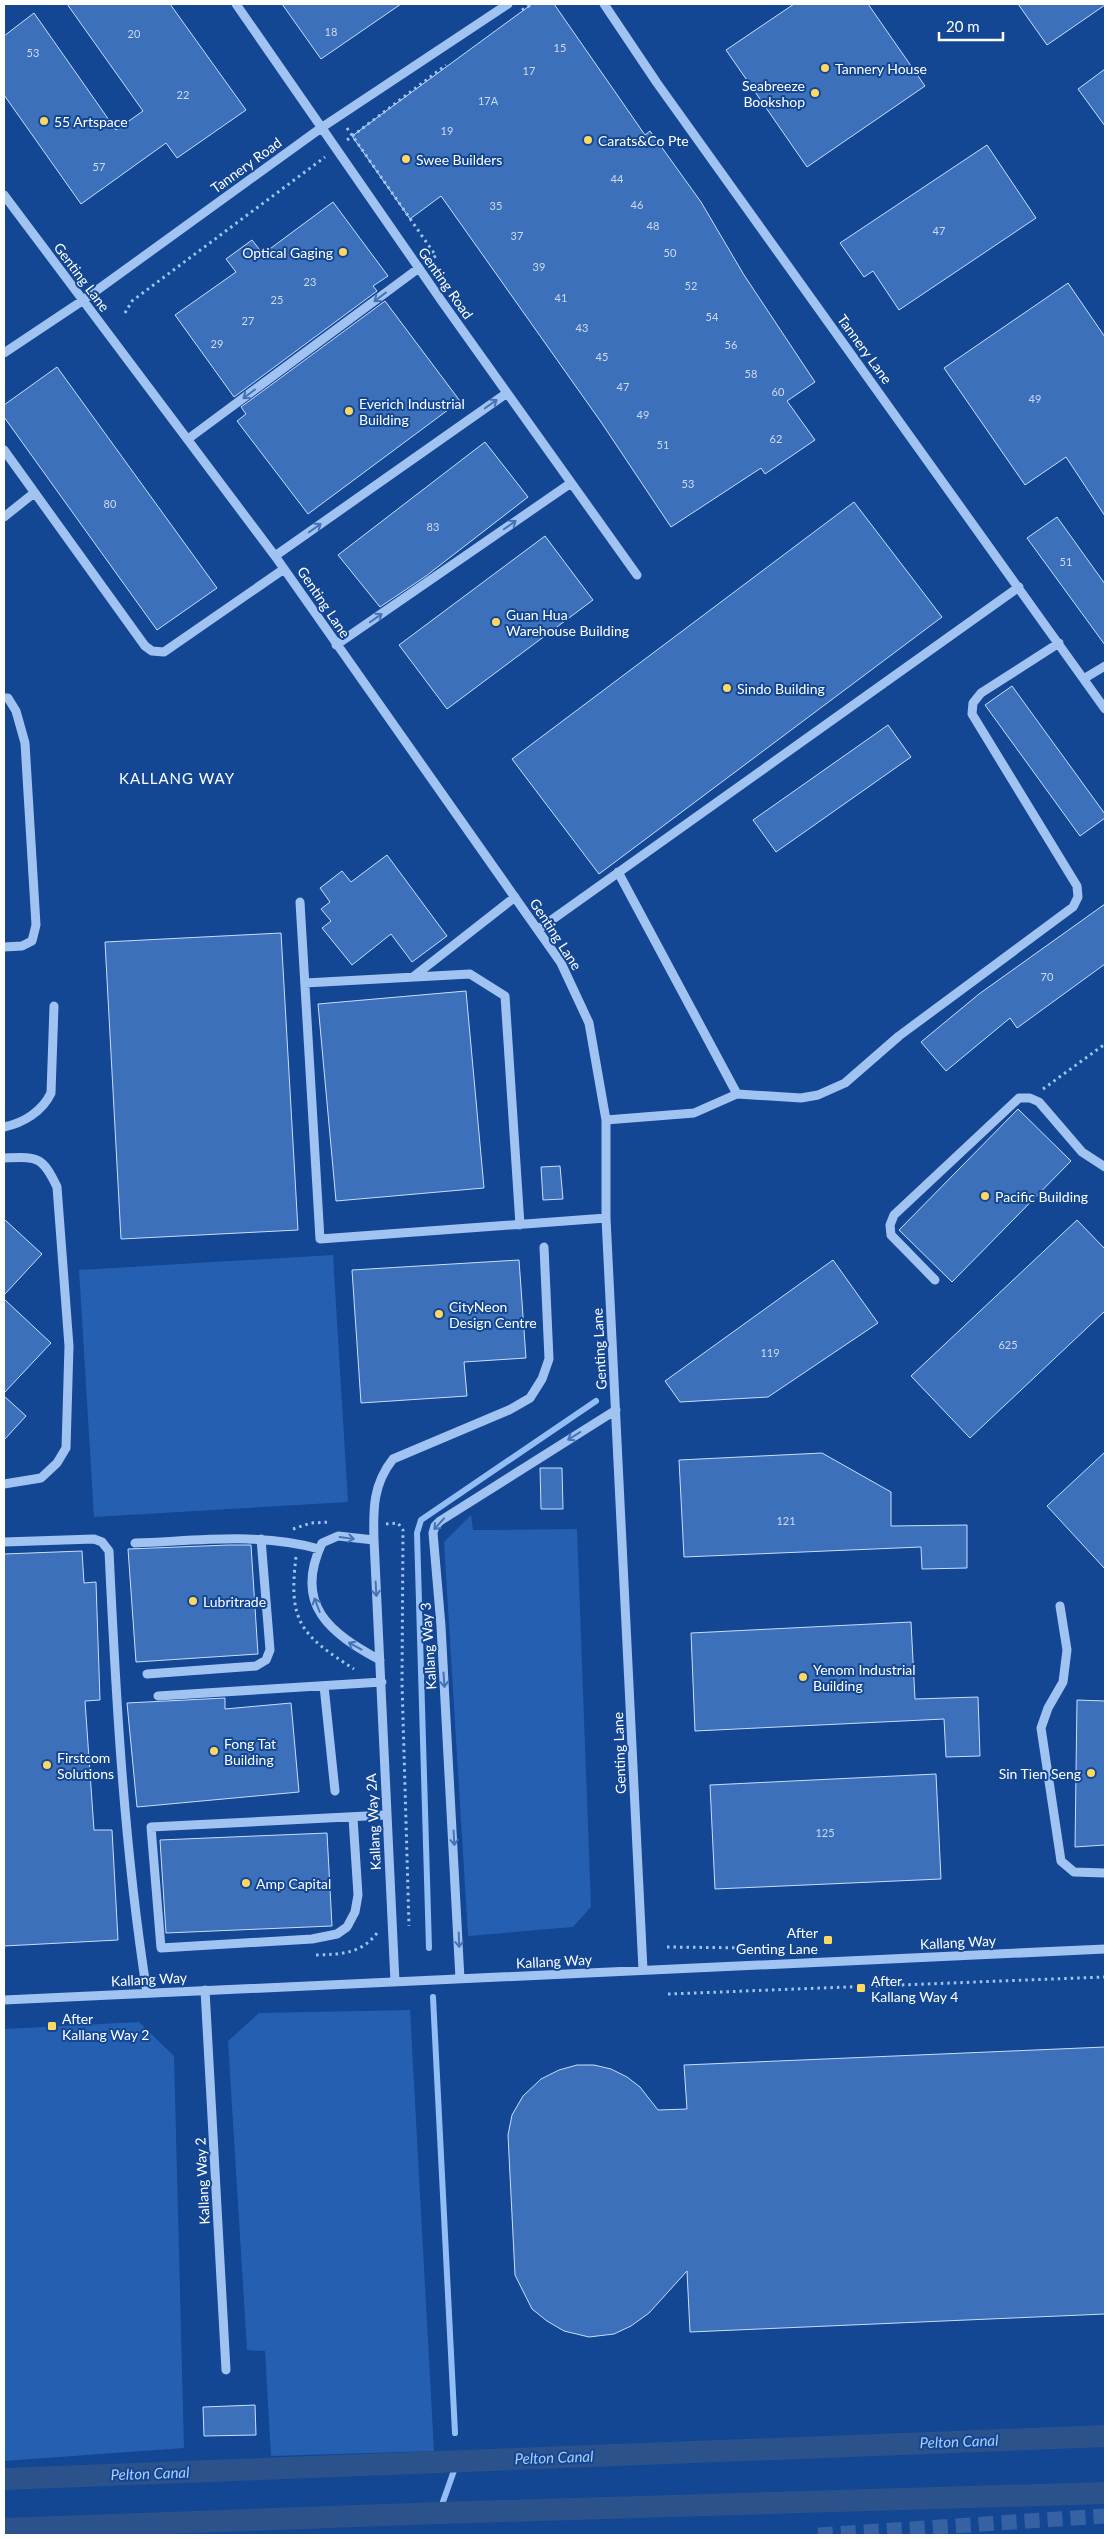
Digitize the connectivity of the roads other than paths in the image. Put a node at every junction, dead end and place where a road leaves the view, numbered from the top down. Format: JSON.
{"nodes":[{"id":1,"x":236,"y":4,"type":"edge"},
{"id":2,"x":508,"y":4,"type":"edge"},
{"id":3,"x":604,"y":4,"type":"edge"},
{"id":4,"x":321,"y":128,"type":"junction"},
{"id":5,"x":4,"y":195,"type":"edge"},
{"id":6,"x":419,"y":268,"type":"junction"},
{"id":7,"x":82,"y":301,"type":"junction"},
{"id":8,"x":4,"y":353,"type":"edge"},
{"id":9,"x":507,"y":393,"type":"junction"},
{"id":10,"x":188,"y":439,"type":"junction"},
{"id":11,"x":4,"y":450,"type":"edge"},
{"id":12,"x":571,"y":483,"type":"junction"},
{"id":13,"x":34,"y":493,"type":"junction"},
{"id":14,"x":4,"y":517,"type":"edge"},
{"id":15,"x":275,"y":556,"type":"junction"},
{"id":16,"x":284,"y":569,"type":"junction"},
{"id":17,"x":637,"y":575,"type":"dead end"},
{"id":18,"x":1019,"y":587,"type":"junction"},
{"id":19,"x":1059,"y":643,"type":"junction"},
{"id":20,"x":336,"y":645,"type":"junction"},
{"id":21,"x":1105,"y":666,"type":"edge"},
{"id":22,"x":1085,"y":678,"type":"junction"},
{"id":23,"x":4,"y":698,"type":"edge"},
{"id":24,"x":1105,"y":709,"type":"edge"},
{"id":25,"x":618,"y":872,"type":"junction"},
{"id":26,"x":515,"y":897,"type":"junction"},
{"id":27,"x":300,"y":902,"type":"dead end"},
{"id":28,"x":539,"y":929,"type":"junction"},
{"id":29,"x":4,"y":947,"type":"edge"},
{"id":30,"x":414,"y":977,"type":"junction"},
{"id":31,"x":305,"y":983,"type":"junction"},
{"id":32,"x":54,"y":1006,"type":"dead end"},
{"id":33,"x":737,"y":1094,"type":"junction"},
{"id":34,"x":606,"y":1120,"type":"junction"},
{"id":35,"x":4,"y":1127,"type":"edge"},
{"id":36,"x":4,"y":1158,"type":"edge"},
{"id":37,"x":1105,"y":1167,"type":"edge"},
{"id":38,"x":606,"y":1218,"type":"junction"},
{"id":39,"x":520,"y":1225,"type":"junction"},
{"id":40,"x":544,"y":1247,"type":"dead end"},
{"id":41,"x":935,"y":1280,"type":"dead end"},
{"id":42,"x":616,"y":1410,"type":"junction"},
{"id":43,"x":4,"y":1484,"type":"edge"},
{"id":44,"x":261,"y":1539,"type":"junction"},
{"id":45,"x":374,"y":1540,"type":"junction"},
{"id":46,"x":4,"y":1542,"type":"edge"},
{"id":47,"x":135,"y":1543,"type":"dead end"},
{"id":48,"x":319,"y":1549,"type":"junction"},
{"id":49,"x":1060,"y":1606,"type":"dead end"},
{"id":50,"x":380,"y":1660,"type":"junction"},
{"id":51,"x":147,"y":1674,"type":"dead end"},
{"id":52,"x":382,"y":1682,"type":"junction"},
{"id":53,"x":324,"y":1686,"type":"junction"},
{"id":54,"x":158,"y":1696,"type":"dead end"},
{"id":55,"x":335,"y":1791,"type":"dead end"},
{"id":56,"x":386,"y":1815,"type":"junction"},
{"id":57,"x":353,"y":1818,"type":"junction"},
{"id":58,"x":1105,"y":1872,"type":"edge"},
{"id":59,"x":1105,"y":1949,"type":"edge"},
{"id":60,"x":644,"y":1970,"type":"junction"},
{"id":61,"x":460,"y":1979,"type":"junction"},
{"id":62,"x":395,"y":1982,"type":"junction"},
{"id":63,"x":206,"y":1990,"type":"junction"},
{"id":64,"x":147,"y":1993,"type":"junction"},
{"id":65,"x":4,"y":2000,"type":"edge"},
{"id":66,"x":226,"y":2370,"type":"dead end"}],
"edges":[{"from":1,"to":4,"type":"street","name":"Genting Road"},
{"from":2,"to":4,"type":"street","name":"Tannery Road"},
{"from":3,"to":18,"type":"street","name":"Tannery Lane"},
{"from":4,"to":6,"type":"street","name":"Genting Road"},
{"from":4,"to":7,"type":"street","name":"Tannery Road"},
{"from":5,"to":7,"type":"street","name":"Genting Lane"},
{"from":6,"to":9,"type":"street","name":"Genting Road"},
{"from":6,"to":10,"type":"street","one_way":true},
{"from":7,"to":8,"type":"street","name":"Tannery Road"},
{"from":7,"to":10,"type":"street","name":"Genting Lane"},
{"from":9,"to":12,"type":"street","name":"Genting Road"},
{"from":15,"to":9,"type":"street","one_way":true},
{"from":10,"to":15,"type":"street","name":"Genting Lane"},
{"from":11,"to":13,"type":"street"},
{"from":12,"to":17,"type":"street","name":"Genting Road"},
{"from":20,"to":12,"type":"street","one_way":true},
{"from":13,"to":14,"type":"street"},
{"from":13,"to":16,"type":"street"},
{"from":15,"to":16,"type":"street","name":"Genting Lane"},
{"from":16,"to":20,"type":"street","name":"Genting Lane"},
{"from":18,"to":19,"type":"street","name":"Tannery Lane"},
{"from":18,"to":25,"type":"street"},
{"from":19,"to":22,"type":"street","name":"Tannery Lane"},
{"from":19,"to":33,"type":"street"},
{"from":20,"to":26,"type":"street","name":"Genting Lane"},
{"from":21,"to":22,"type":"street"},
{"from":22,"to":24,"type":"street","name":"Tannery Lane"},
{"from":23,"to":29,"type":"street"},
{"from":25,"to":28,"type":"street"},
{"from":25,"to":33,"type":"street"},
{"from":26,"to":28,"type":"street","name":"Genting Lane"},
{"from":26,"to":30,"type":"street"},
{"from":27,"to":31,"type":"street"},
{"from":28,"to":34,"type":"street","name":"Genting Lane"},
{"from":30,"to":31,"type":"street"},
{"from":30,"to":39,"type":"street"},
{"from":31,"to":39,"type":"street"},
{"from":32,"to":35,"type":"street"},
{"from":33,"to":34,"type":"street"},
{"from":34,"to":38,"type":"street","name":"Genting Lane"},
{"from":36,"to":43,"type":"street"},
{"from":37,"to":41,"type":"street"},
{"from":38,"to":39,"type":"street"},
{"from":38,"to":42,"type":"street","name":"Genting Lane"},
{"from":40,"to":45,"type":"street","name":"Kallang Way 2A"},
{"from":42,"to":60,"type":"street","name":"Genting Lane"},
{"from":42,"to":61,"type":"street","name":"Kallang Way 3","one_way":true},
{"from":44,"to":47,"type":"street"},
{"from":44,"to":48,"type":"street"},
{"from":44,"to":51,"type":"street"},
{"from":48,"to":45,"type":"street","one_way":true},
{"from":45,"to":50,"type":"street","name":"Kallang Way 2A","one_way":true},
{"from":46,"to":64,"type":"street"},
{"from":50,"to":48,"type":"street","one_way":true},
{"from":49,"to":58,"type":"street"},
{"from":50,"to":52,"type":"street","name":"Kallang Way 2A"},
{"from":52,"to":53,"type":"street"},
{"from":52,"to":56,"type":"street","name":"Kallang Way 2A"},
{"from":53,"to":54,"type":"street"},
{"from":53,"to":55,"type":"street"},
{"from":56,"to":57,"type":"street"},
{"from":56,"to":62,"type":"street","name":"Kallang Way 2A"},
{"from":57,"to":57,"type":"street"},
{"from":59,"to":60,"type":"street","name":"Kallang Way"},
{"from":60,"to":61,"type":"street","name":"Kallang Way"},
{"from":61,"to":62,"type":"street","name":"Kallang Way"},
{"from":62,"to":63,"type":"street","name":"Kallang Way"},
{"from":63,"to":64,"type":"street","name":"Kallang Way"},
{"from":63,"to":66,"type":"street","name":"Kallang Way 2"},
{"from":64,"to":65,"type":"street","name":"Kallang Way"}]}
